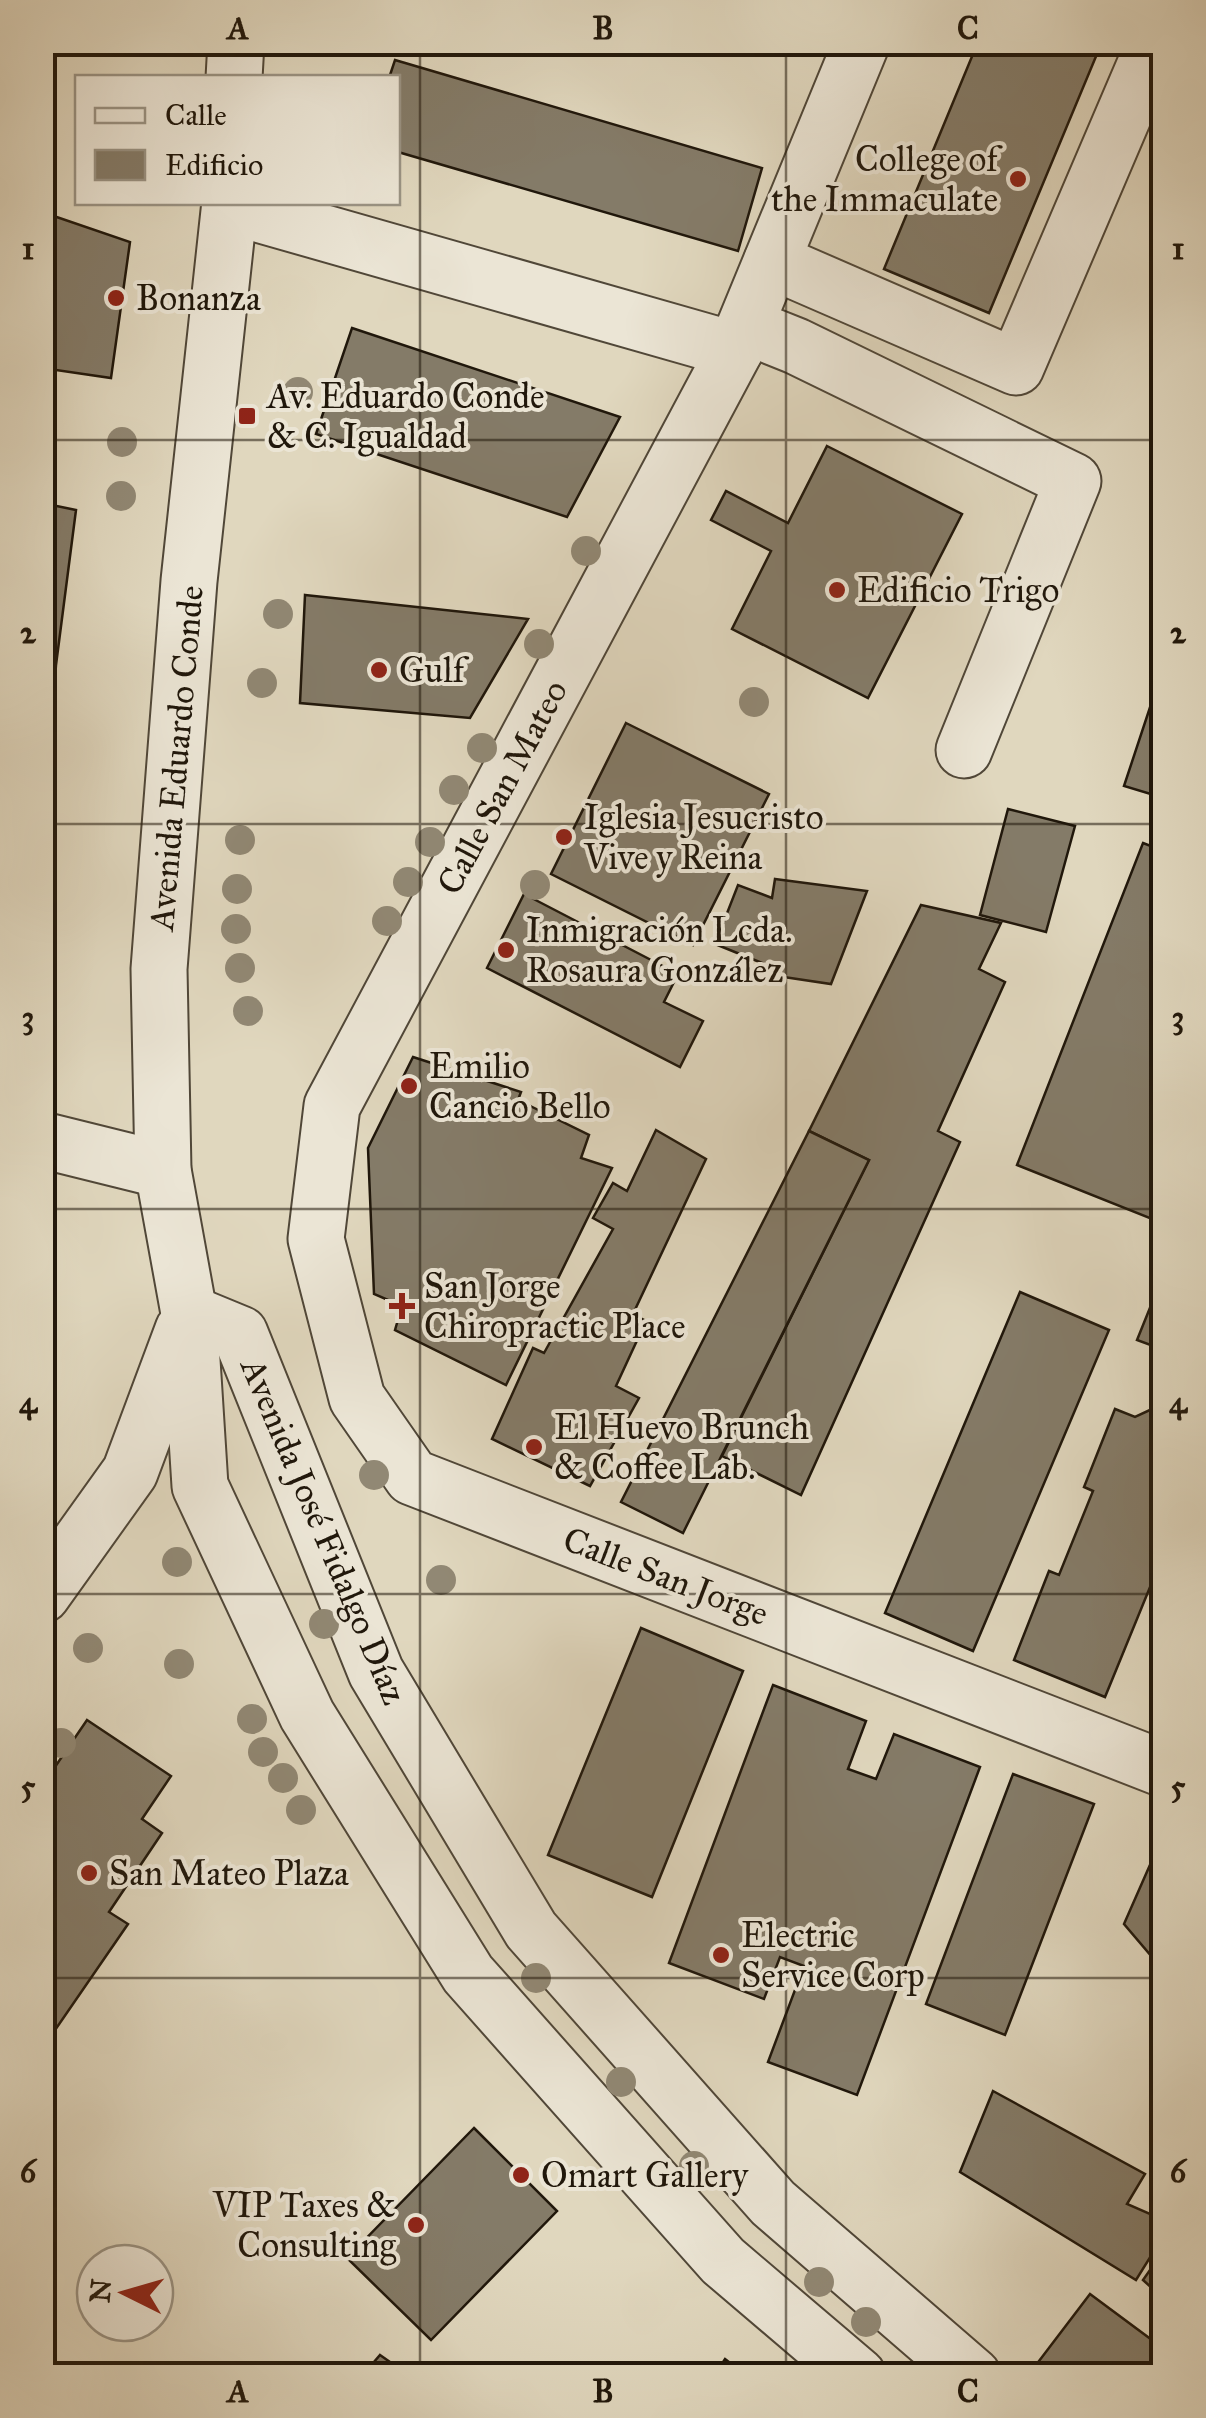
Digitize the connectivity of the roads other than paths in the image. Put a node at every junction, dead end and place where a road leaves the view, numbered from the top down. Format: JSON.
{"nodes":[{"id":1,"x":236,"y":42,"type":"edge"},
{"id":2,"x":862,"y":42,"type":"edge"},
{"id":3,"x":1156,"y":42,"type":"edge"},
{"id":4,"x":234,"y":75,"type":"edge"},
{"id":5,"x":230,"y":205,"type":"edge"},
{"id":6,"x":234,"y":205,"type":"edge"},
{"id":7,"x":772,"y":261,"type":"junction"},
{"id":8,"x":741,"y":338,"type":"junction"},
{"id":9,"x":964,"y":750,"type":"dead end"},
{"id":10,"x":42,"y":1140,"type":"edge"},
{"id":11,"x":163,"y":1170,"type":"junction"},
{"id":12,"x":316,"y":1239,"type":"joint"},
{"id":13,"x":190,"y":1313,"type":"junction"},
{"id":14,"x":42,"y":1595,"type":"edge"},
{"id":15,"x":1164,"y":1769,"type":"edge"},
{"id":16,"x":858,"y":2376,"type":"edge"},
{"id":17,"x":973,"y":2376,"type":"edge"}],
"edges":[{"from":1,"to":4,"type":"street"},
{"from":2,"to":7,"type":"street","name":"Calle San Mateo"},
{"from":3,"to":7,"type":"street"},
{"from":5,"to":11,"type":"street","name":"Avenida Eduardo Conde"},
{"from":6,"to":8,"type":"street"},
{"from":7,"to":8,"type":"street","name":"Calle San Mateo"},
{"from":8,"to":9,"type":"street"},
{"from":8,"to":12,"type":"street","name":"Calle San Mateo"},
{"from":10,"to":11,"type":"street"},
{"from":11,"to":13,"type":"street","name":"Avenida Eduardo Conde"},
{"from":12,"to":15,"type":"street","name":"Calle San Jorge"},
{"from":13,"to":14,"type":"street"},
{"from":13,"to":16,"type":"street","name":"Avenida José Fidalgo Díaz"},
{"from":13,"to":17,"type":"street","name":"Avenida José Fidalgo Díaz"}]}
